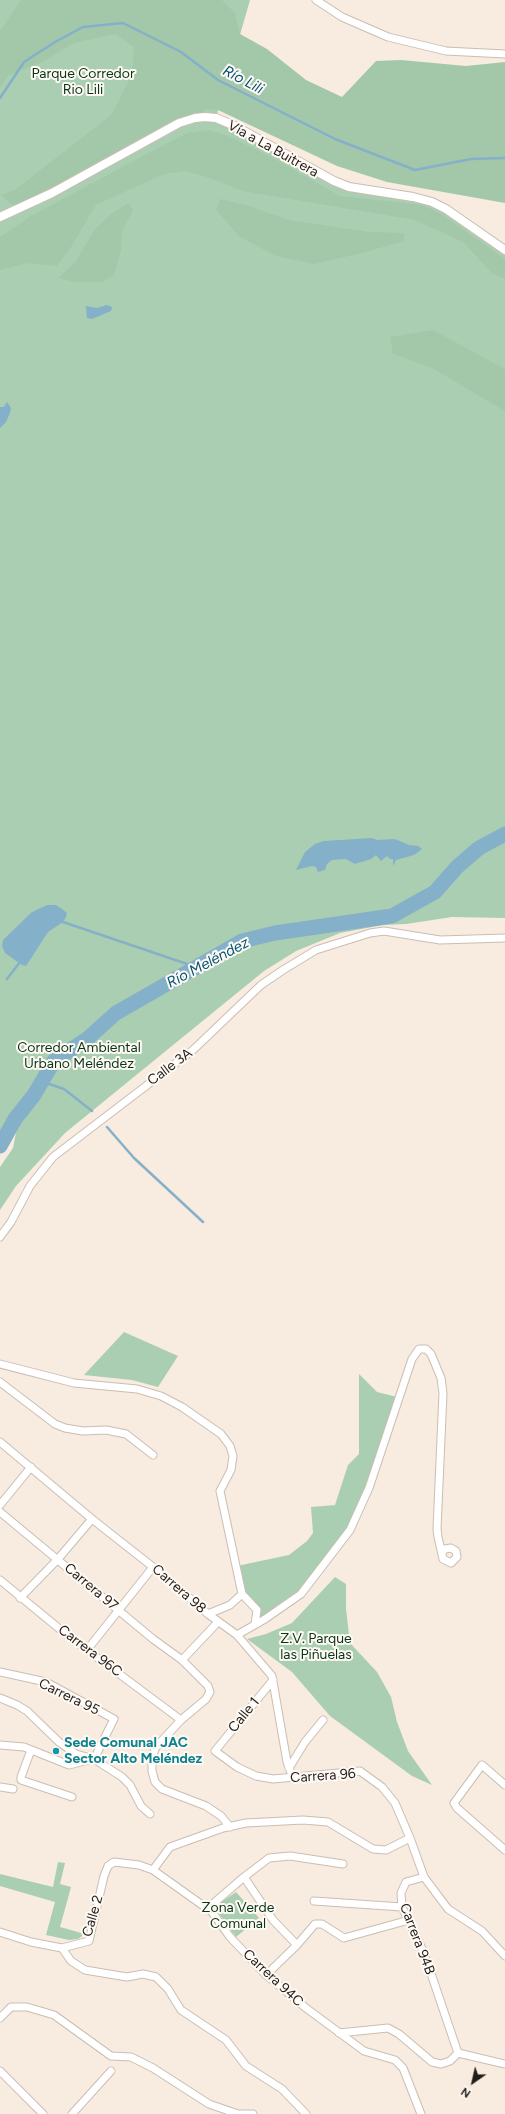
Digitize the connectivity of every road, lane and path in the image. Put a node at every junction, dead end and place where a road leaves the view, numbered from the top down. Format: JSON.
{"nodes":[{"id":1,"x":316,"y":0,"type":"edge"},
{"id":2,"x":505,"y":54,"type":"edge"},
{"id":3,"x":0,"y":217,"type":"edge"},
{"id":4,"x":505,"y":250,"type":"edge"},
{"id":5,"x":505,"y":938,"type":"edge"},
{"id":6,"x":0,"y":1237,"type":"edge"},
{"id":7,"x":0,"y":1364,"type":"edge"},
{"id":8,"x":0,"y":1382,"type":"edge"},
{"id":9,"x":0,"y":1442,"type":"edge"},
{"id":10,"x":154,"y":1454,"type":"dead end"},
{"id":11,"x":31,"y":1467,"type":"junction"},
{"id":12,"x":0,"y":1505,"type":"edge"},
{"id":13,"x":0,"y":1512,"type":"edge"},
{"id":14,"x":92,"y":1519,"type":"junction"},
{"id":15,"x":442,"y":1553,"type":"dead end"},
{"id":16,"x":58,"y":1559,"type":"junction"},
{"id":17,"x":153,"y":1567,"type":"junction"},
{"id":18,"x":0,"y":1580,"type":"edge"},
{"id":19,"x":242,"y":1594,"type":"junction"},
{"id":20,"x":20,"y":1598,"type":"junction"},
{"id":21,"x":118,"y":1610,"type":"junction"},
{"id":22,"x":257,"y":1610,"type":"junction"},
{"id":23,"x":208,"y":1614,"type":"junction"},
{"id":24,"x":270,"y":1616,"type":"junction"},
{"id":25,"x":218,"y":1622,"type":"junction"},
{"id":26,"x":255,"y":1624,"type":"junction"},
{"id":27,"x":237,"y":1635,"type":"junction"},
{"id":28,"x":87,"y":1650,"type":"junction"},
{"id":29,"x":182,"y":1660,"type":"junction"},
{"id":30,"x":0,"y":1672,"type":"edge"},
{"id":31,"x":273,"y":1680,"type":"junction"},
{"id":32,"x":0,"y":1698,"type":"edge"},
{"id":33,"x":181,"y":1720,"type":"junction"},
{"id":34,"x":323,"y":1720,"type":"dead end"},
{"id":35,"x":0,"y":1745,"type":"edge"},
{"id":36,"x":31,"y":1750,"type":"junction"},
{"id":37,"x":216,"y":1751,"type":"joint"},
{"id":38,"x":94,"y":1758,"type":"junction"},
{"id":39,"x":289,"y":1768,"type":"junction"},
{"id":40,"x":293,"y":1778,"type":"junction"},
{"id":41,"x":505,"y":1785,"type":"edge"},
{"id":42,"x":0,"y":1786,"type":"edge"},
{"id":43,"x":13,"y":1789,"type":"dead end"},
{"id":44,"x":72,"y":1797,"type":"dead end"},
{"id":45,"x":150,"y":1814,"type":"dead end"},
{"id":46,"x":230,"y":1826,"type":"junction"},
{"id":47,"x":410,"y":1838,"type":"junction"},
{"id":48,"x":505,"y":1850,"type":"edge"},
{"id":49,"x":343,"y":1864,"type":"dead end"},
{"id":50,"x":108,"y":1866,"type":"joint"},
{"id":51,"x":154,"y":1870,"type":"junction"},
{"id":52,"x":244,"y":1877,"type":"junction"},
{"id":53,"x":424,"y":1877,"type":"junction"},
{"id":54,"x":314,"y":1901,"type":"dead end"},
{"id":55,"x":402,"y":1907,"type":"junction"},
{"id":56,"x":208,"y":1909,"type":"junction"},
{"id":57,"x":409,"y":1920,"type":"junction"},
{"id":58,"x":0,"y":1932,"type":"edge"},
{"id":59,"x":297,"y":1945,"type":"junction"},
{"id":60,"x":62,"y":1948,"type":"junction"},
{"id":61,"x":505,"y":1956,"type":"edge"},
{"id":62,"x":266,"y":1975,"type":"junction"},
{"id":63,"x":0,"y":2018,"type":"edge"},
{"id":64,"x":339,"y":2033,"type":"junction"},
{"id":65,"x":458,"y":2053,"type":"junction"},
{"id":66,"x":505,"y":2064,"type":"edge"},
{"id":67,"x":0,"y":2071,"type":"edge"},
{"id":68,"x":111,"y":2071,"type":"dead end"},
{"id":69,"x":42,"y":2114,"type":"edge"},
{"id":70,"x":74,"y":2114,"type":"edge"},
{"id":71,"x":253,"y":2114,"type":"edge"},
{"id":72,"x":306,"y":2114,"type":"edge"},
{"id":73,"x":421,"y":2114,"type":"edge"}],
"edges":[{"from":1,"to":2,"type":"street"},
{"from":3,"to":4,"type":"street","name":"Vía a La Buitrera"},
{"from":5,"to":6,"type":"street","name":"Calle 3A"},
{"from":7,"to":19,"type":"street"},
{"from":8,"to":10,"type":"street"},
{"from":9,"to":11,"type":"street","name":"Carrera 98"},
{"from":11,"to":12,"type":"street"},
{"from":11,"to":14,"type":"street","name":"Carrera 98"},
{"from":13,"to":16,"type":"street","name":"Carrera 97"},
{"from":14,"to":16,"type":"street"},
{"from":14,"to":17,"type":"street","name":"Carrera 98"},
{"from":15,"to":24,"type":"street"},
{"from":16,"to":20,"type":"street"},
{"from":16,"to":21,"type":"street","name":"Carrera 97"},
{"from":17,"to":21,"type":"street"},
{"from":17,"to":23,"type":"street","name":"Carrera 98"},
{"from":18,"to":20,"type":"street","name":"Carrera 96C"},
{"from":19,"to":22,"type":"street"},
{"from":19,"to":23,"type":"street"},
{"from":20,"to":28,"type":"street","name":"Carrera 96C"},
{"from":21,"to":28,"type":"street"},
{"from":21,"to":29,"type":"street","name":"Carrera 97"},
{"from":22,"to":24,"type":"street"},
{"from":22,"to":26,"type":"street"},
{"from":23,"to":25,"type":"street","name":"Carrera 98"},
{"from":24,"to":26,"type":"street"},
{"from":25,"to":27,"type":"street","name":"Carrera 98"},
{"from":25,"to":29,"type":"street"},
{"from":26,"to":27,"type":"street"},
{"from":27,"to":31,"type":"street","name":"Carrera 98"},
{"from":28,"to":33,"type":"street","name":"Carrera 96C"},
{"from":29,"to":33,"type":"street","name":"Carrera 97"},
{"from":30,"to":38,"type":"street","name":"Carrera 95"},
{"from":31,"to":37,"type":"street","name":"Calle 1"},
{"from":31,"to":39,"type":"street","name":"Carrera 98"},
{"from":32,"to":38,"type":"street"},
{"from":33,"to":46,"type":"street"},
{"from":34,"to":39,"type":"street"},
{"from":35,"to":36,"type":"street"},
{"from":36,"to":38,"type":"street"},
{"from":36,"to":44,"type":"street"},
{"from":37,"to":40,"type":"street","name":"Carrera 96"},
{"from":38,"to":45,"type":"street"},
{"from":39,"to":40,"type":"street","name":"Carrera 98"},
{"from":40,"to":47,"type":"street","name":"Carrera 96"},
{"from":41,"to":48,"type":"street"},
{"from":42,"to":43,"type":"street"},
{"from":46,"to":47,"type":"street"},
{"from":46,"to":51,"type":"street"},
{"from":47,"to":53,"type":"street","name":"Carrera 96"},
{"from":49,"to":52,"type":"street"},
{"from":50,"to":51,"type":"street","name":"Carrera 94C"},
{"from":50,"to":60,"type":"street","name":"Calle 2"},
{"from":51,"to":56,"type":"street","name":"Carrera 94C"},
{"from":52,"to":56,"type":"street"},
{"from":52,"to":59,"type":"street"},
{"from":53,"to":55,"type":"street","name":"Carrera 94B"},
{"from":53,"to":61,"type":"street"},
{"from":54,"to":55,"type":"street"},
{"from":55,"to":57,"type":"street","name":"Carrera 94B"},
{"from":56,"to":62,"type":"street","name":"Carrera 94C"},
{"from":57,"to":59,"type":"street"},
{"from":57,"to":65,"type":"street","name":"Carrera 94B"},
{"from":58,"to":60,"type":"street"},
{"from":59,"to":62,"type":"street"},
{"from":60,"to":72,"type":"street"},
{"from":62,"to":64,"type":"street","name":"Carrera 94C"},
{"from":63,"to":71,"type":"street"},
{"from":64,"to":65,"type":"street"},
{"from":64,"to":73,"type":"street","name":"Carrera 94C"},
{"from":65,"to":66,"type":"street"},
{"from":67,"to":69,"type":"street"},
{"from":68,"to":70,"type":"street"}]}
